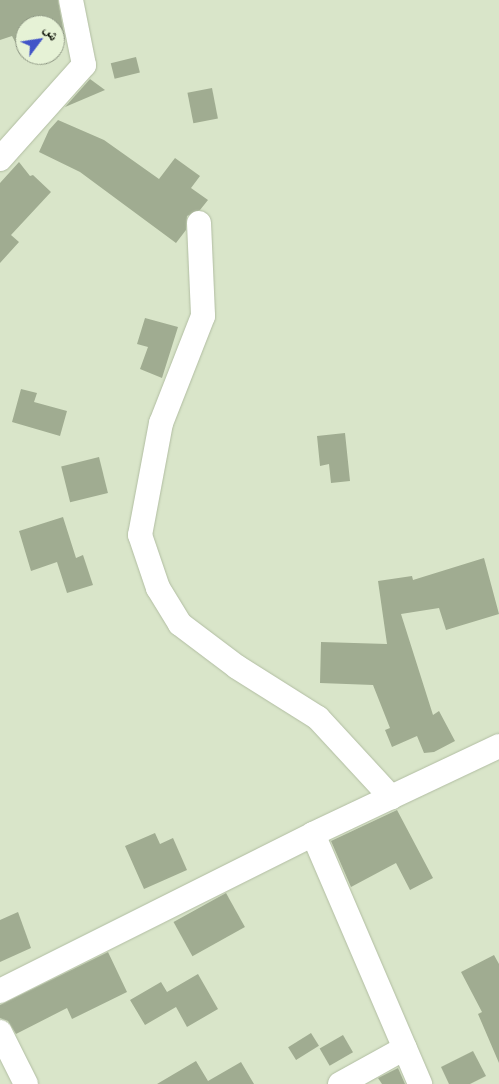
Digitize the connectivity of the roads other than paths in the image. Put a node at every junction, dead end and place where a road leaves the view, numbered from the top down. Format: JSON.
{"nodes":[{"id":1,"x":71,"y":0,"type":"edge"},
{"id":2,"x":0,"y":159,"type":"edge"},
{"id":3,"x":200,"y":223,"type":"dead end"},
{"id":4,"x":499,"y":746,"type":"edge"},
{"id":5,"x":392,"y":797,"type":"junction"},
{"id":6,"x":313,"y":834,"type":"junction"},
{"id":7,"x":0,"y":991,"type":"edge"},
{"id":8,"x":0,"y":1032,"type":"edge"},
{"id":9,"x":405,"y":1048,"type":"junction"},
{"id":10,"x":26,"y":1084,"type":"edge"},
{"id":11,"x":340,"y":1084,"type":"edge"},
{"id":12,"x":420,"y":1084,"type":"edge"}],
"edges":[{"from":1,"to":2,"type":"street"},
{"from":3,"to":5,"type":"street"},
{"from":4,"to":5,"type":"street"},
{"from":5,"to":6,"type":"street"},
{"from":6,"to":7,"type":"street"},
{"from":6,"to":9,"type":"street"},
{"from":8,"to":10,"type":"street"},
{"from":9,"to":11,"type":"street"},
{"from":9,"to":12,"type":"street"}]}
